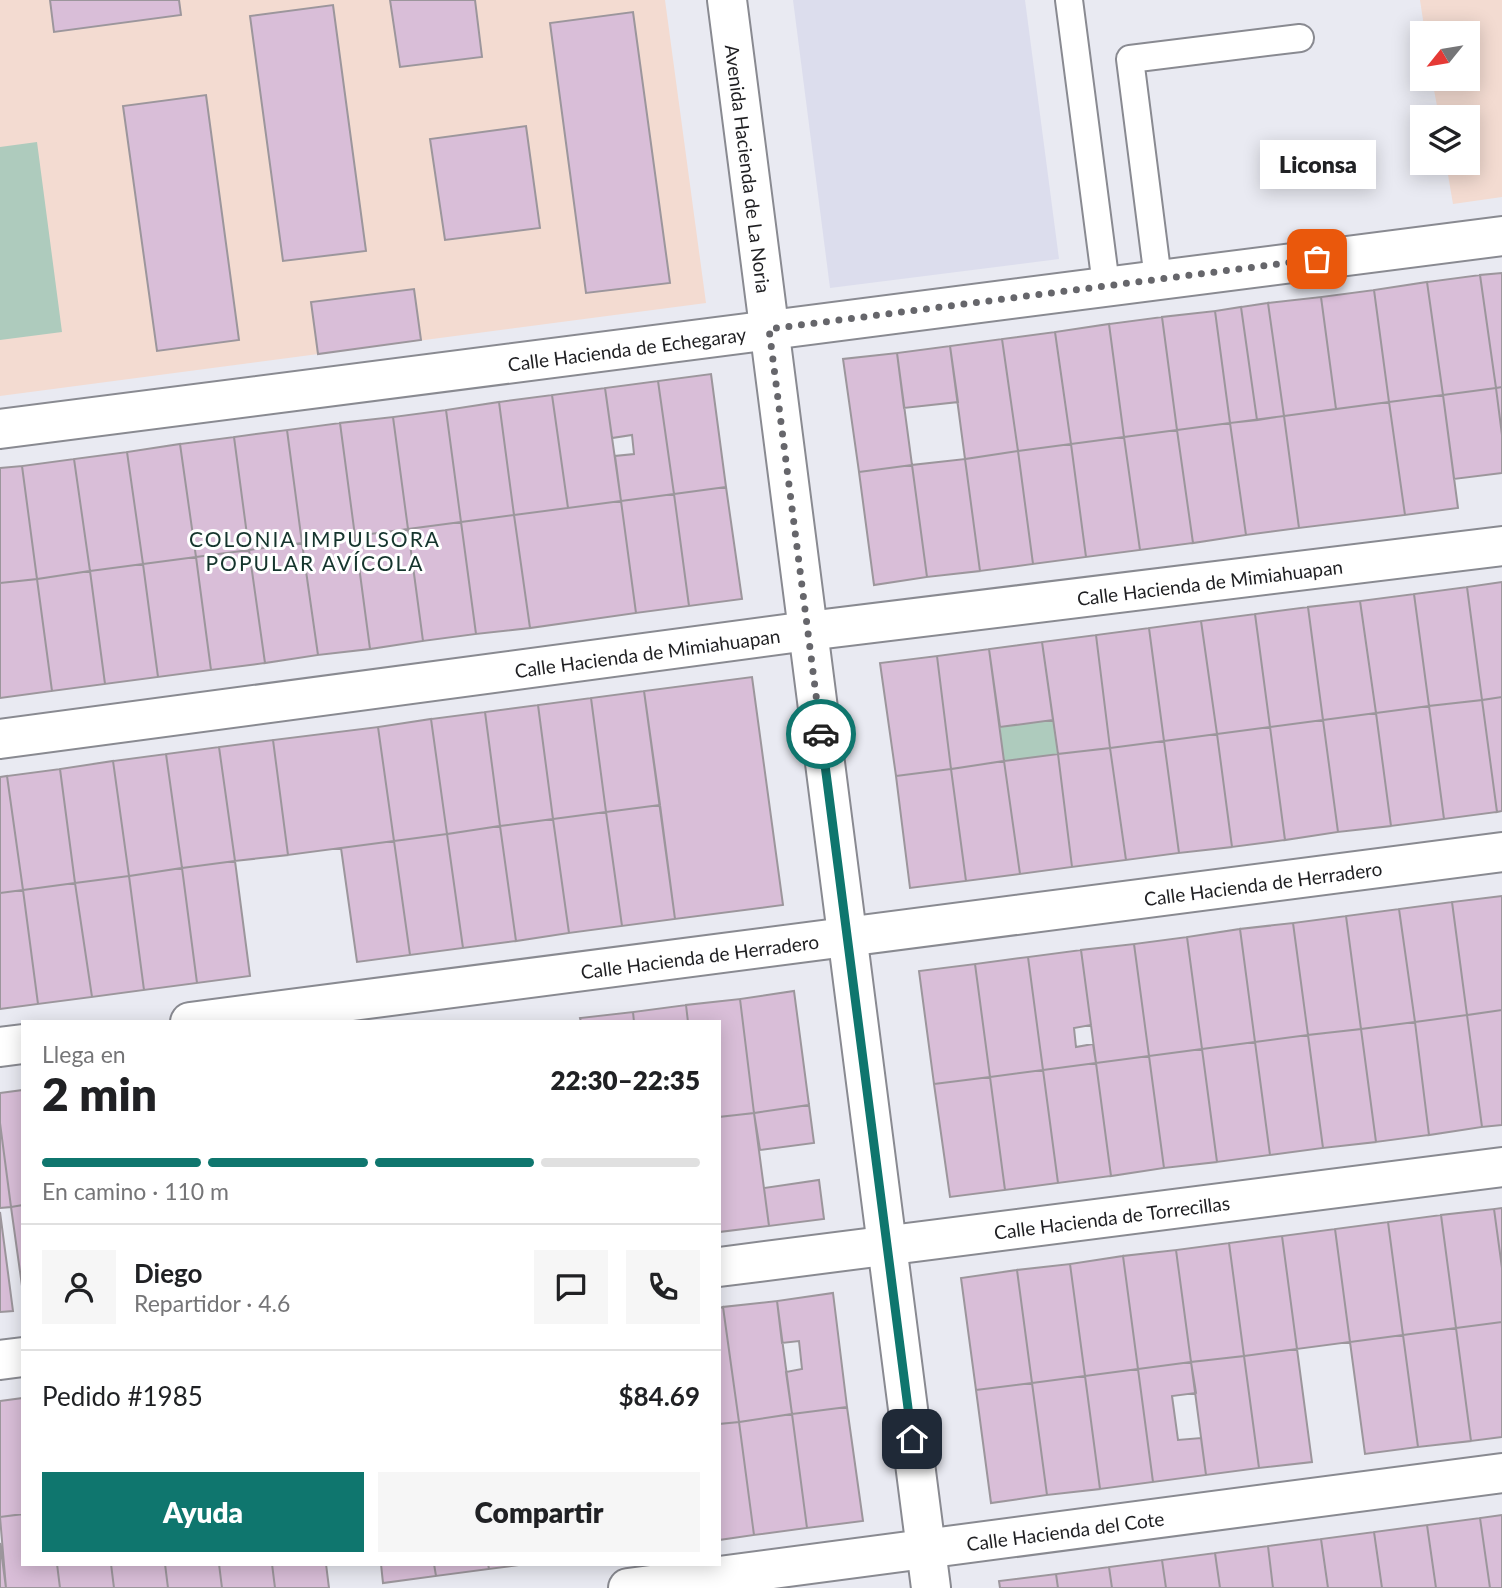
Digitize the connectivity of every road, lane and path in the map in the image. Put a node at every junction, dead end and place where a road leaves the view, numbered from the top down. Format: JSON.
{"nodes":[{"id":1,"x":727,"y":0,"type":"edge"},
{"id":2,"x":1069,"y":0,"type":"edge"},
{"id":3,"x":1300,"y":38,"type":"dead end"},
{"id":4,"x":1502,"y":236,"type":"edge"},
{"id":5,"x":1158,"y":279,"type":"junction"},
{"id":6,"x":1106,"y":285,"type":"junction"},
{"id":7,"x":769,"y":329,"type":"junction"},
{"id":8,"x":0,"y":429,"type":"edge"},
{"id":9,"x":1502,"y":546,"type":"edge"},
{"id":10,"x":808,"y":631,"type":"junction"},
{"id":11,"x":0,"y":739,"type":"edge"},
{"id":12,"x":1502,"y":852,"type":"edge"},
{"id":13,"x":848,"y":937,"type":"junction"},
{"id":14,"x":205,"y":1020,"type":"edge"},
{"id":15,"x":21,"y":1044,"type":"edge"},
{"id":16,"x":0,"y":1047,"type":"edge"},
{"id":17,"x":1502,"y":1167,"type":"edge"},
{"id":18,"x":887,"y":1246,"type":"junction"},
{"id":19,"x":721,"y":1267,"type":"edge"},
{"id":20,"x":21,"y":1357,"type":"edge"},
{"id":21,"x":0,"y":1360,"type":"edge"},
{"id":22,"x":1502,"y":1473,"type":"edge"},
{"id":23,"x":926,"y":1550,"type":"junction"},
{"id":24,"x":628,"y":1588,"type":"edge"},
{"id":25,"x":931,"y":1588,"type":"edge"}],
"edges":[{"from":1,"to":7,"type":"street","name":"Avenida Hacienda de La Noria"},
{"from":2,"to":6,"type":"lane"},
{"from":3,"to":5,"type":"lane"},
{"from":4,"to":5,"type":"street","name":"Calle Hacienda de Echegaray"},
{"from":5,"to":6,"type":"street","name":"Calle Hacienda de Echegaray"},
{"from":6,"to":7,"type":"street","name":"Calle Hacienda de Echegaray"},
{"from":7,"to":8,"type":"street","name":"Calle Hacienda de Echegaray"},
{"from":7,"to":10,"type":"street","name":"Avenida Hacienda de La Noria"},
{"from":9,"to":10,"type":"street","name":"Calle Hacienda de Mimiahuapan"},
{"from":10,"to":11,"type":"street","name":"Calle Hacienda de Mimiahuapan"},
{"from":10,"to":13,"type":"street","name":"Avenida Hacienda de La Noria"},
{"from":12,"to":13,"type":"street","name":"Calle Hacienda de Herradero"},
{"from":13,"to":14,"type":"street","name":"Calle Hacienda de Herradero"},
{"from":13,"to":18,"type":"street","name":"Avenida Hacienda de La Noria"},
{"from":15,"to":16,"type":"street"},
{"from":17,"to":18,"type":"street","name":"Calle Hacienda de Torrecillas"},
{"from":18,"to":19,"type":"street","name":"Calle Hacienda de Torrecillas"},
{"from":18,"to":23,"type":"street","name":"Avenida Hacienda de La Noria"},
{"from":20,"to":21,"type":"street"},
{"from":22,"to":23,"type":"street","name":"Calle Hacienda del Cote"},
{"from":23,"to":24,"type":"street","name":"Calle Hacienda del Cote"},
{"from":23,"to":25,"type":"street","name":"Avenida Hacienda de La Noria"}]}
